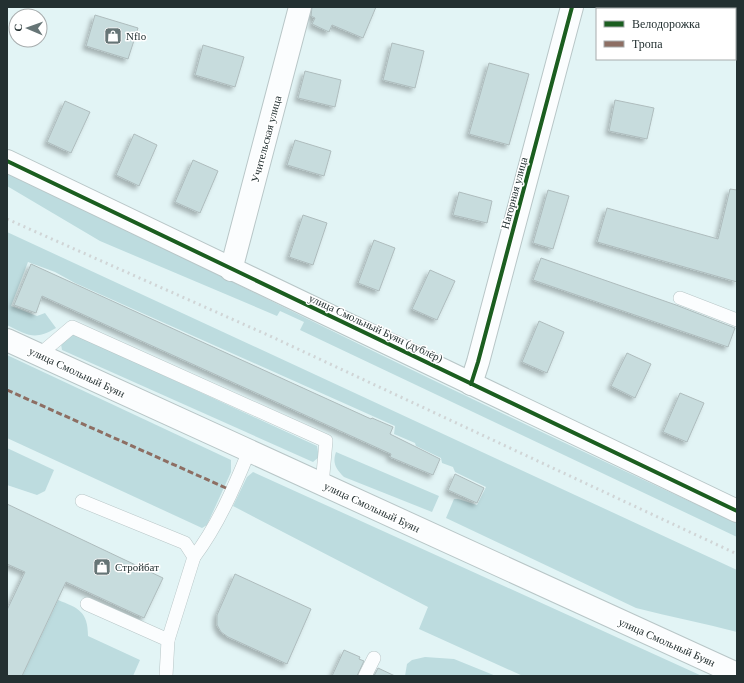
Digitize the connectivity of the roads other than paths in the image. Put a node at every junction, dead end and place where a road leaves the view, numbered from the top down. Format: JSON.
{"nodes":[{"id":1,"x":300,"y":7,"type":"edge"},
{"id":2,"x":572,"y":7,"type":"edge"},
{"id":3,"x":7,"y":161,"type":"edge"},
{"id":4,"x":231,"y":270,"type":"junction"},
{"id":5,"x":680,"y":298,"type":"dead end"},
{"id":6,"x":737,"y":320,"type":"edge"},
{"id":7,"x":7,"y":340,"type":"edge"},
{"id":8,"x":39,"y":355,"type":"junction"},
{"id":9,"x":471,"y":384,"type":"junction"},
{"id":10,"x":249,"y":451,"type":"junction"},
{"id":11,"x":322,"y":485,"type":"junction"},
{"id":12,"x":82,"y":501,"type":"dead end"},
{"id":13,"x":736,"y":507,"type":"edge"},
{"id":14,"x":194,"y":557,"type":"junction"},
{"id":15,"x":87,"y":604,"type":"dead end"},
{"id":16,"x":168,"y":640,"type":"junction"},
{"id":17,"x":374,"y":658,"type":"dead end"},
{"id":18,"x":737,"y":674,"type":"edge"},
{"id":19,"x":166,"y":676,"type":"edge"},
{"id":20,"x":365,"y":676,"type":"edge"}],
"edges":[{"from":1,"to":4,"type":"street","name":"Учительская улица"},
{"from":2,"to":9,"type":"street","name":"Нагорная улица"},
{"from":3,"to":4,"type":"street","name":"улица Смольный Буян (дублёр)"},
{"from":4,"to":9,"type":"street","name":"улица Смольный Буян (дублёр)"},
{"from":5,"to":6,"type":"lane"},
{"from":7,"to":8,"type":"street","name":"улица Смольный Буян"},
{"from":8,"to":10,"type":"street","name":"улица Смольный Буян"},
{"from":8,"to":11,"type":"lane"},
{"from":9,"to":13,"type":"street","name":"улица Смольный Буян (дублёр)"},
{"from":10,"to":11,"type":"street","name":"улица Смольный Буян"},
{"from":10,"to":14,"type":"lane"},
{"from":11,"to":18,"type":"street","name":"улица Смольный Буян"},
{"from":12,"to":14,"type":"lane"},
{"from":14,"to":16,"type":"lane"},
{"from":15,"to":16,"type":"lane"},
{"from":16,"to":19,"type":"lane"},
{"from":17,"to":20,"type":"lane"}]}
